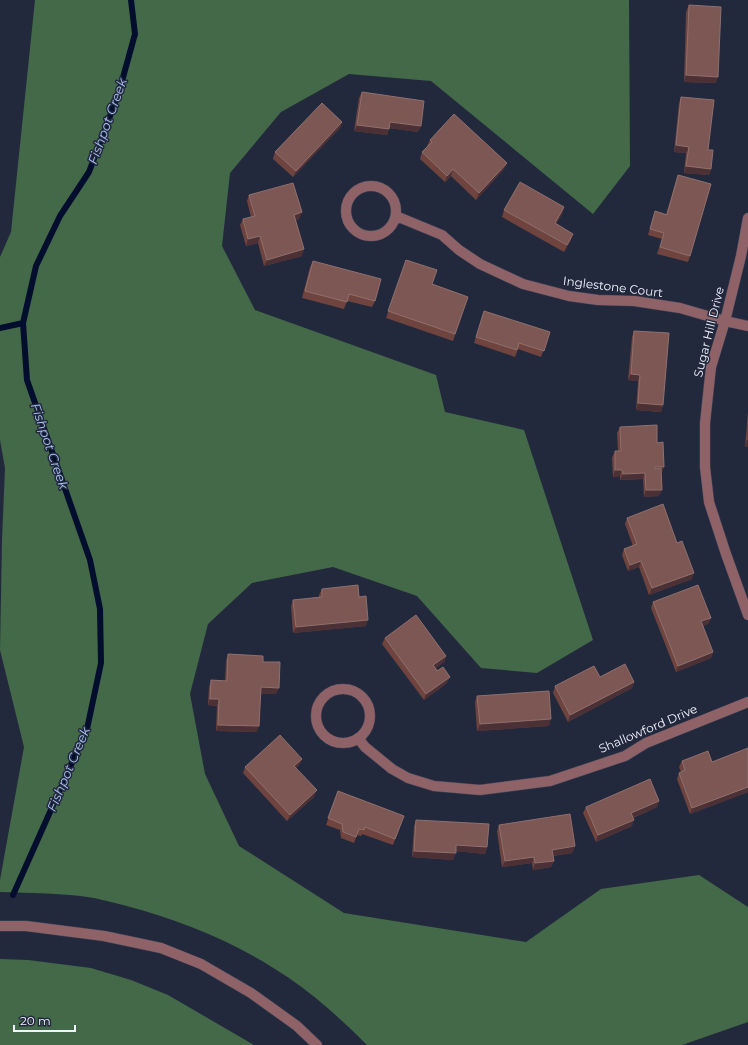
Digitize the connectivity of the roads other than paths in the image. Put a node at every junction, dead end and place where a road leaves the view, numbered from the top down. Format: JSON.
{"nodes":[{"id":1,"x":396,"y":216,"type":"junction"},
{"id":2,"x":748,"y":218,"type":"edge"},
{"id":3,"x":725,"y":321,"type":"junction"},
{"id":4,"x":748,"y":326,"type":"edge"},
{"id":5,"x":748,"y":615,"type":"edge"},
{"id":6,"x":748,"y":702,"type":"edge"},
{"id":7,"x":358,"y":738,"type":"junction"},
{"id":8,"x":0,"y":926,"type":"edge"},
{"id":9,"x":317,"y":1045,"type":"edge"}],
"edges":[{"from":1,"to":1,"type":"street"},
{"from":1,"to":3,"type":"street","name":"Inglestone Court"},
{"from":2,"to":3,"type":"street","name":"Sugar Hill Drive"},
{"from":3,"to":4,"type":"street","name":"Inglestone Court"},
{"from":3,"to":5,"type":"street","name":"Sugar Hill Drive"},
{"from":6,"to":7,"type":"street","name":"Shallowford Drive"},
{"from":7,"to":7,"type":"street"},
{"from":8,"to":9,"type":"street"}]}
